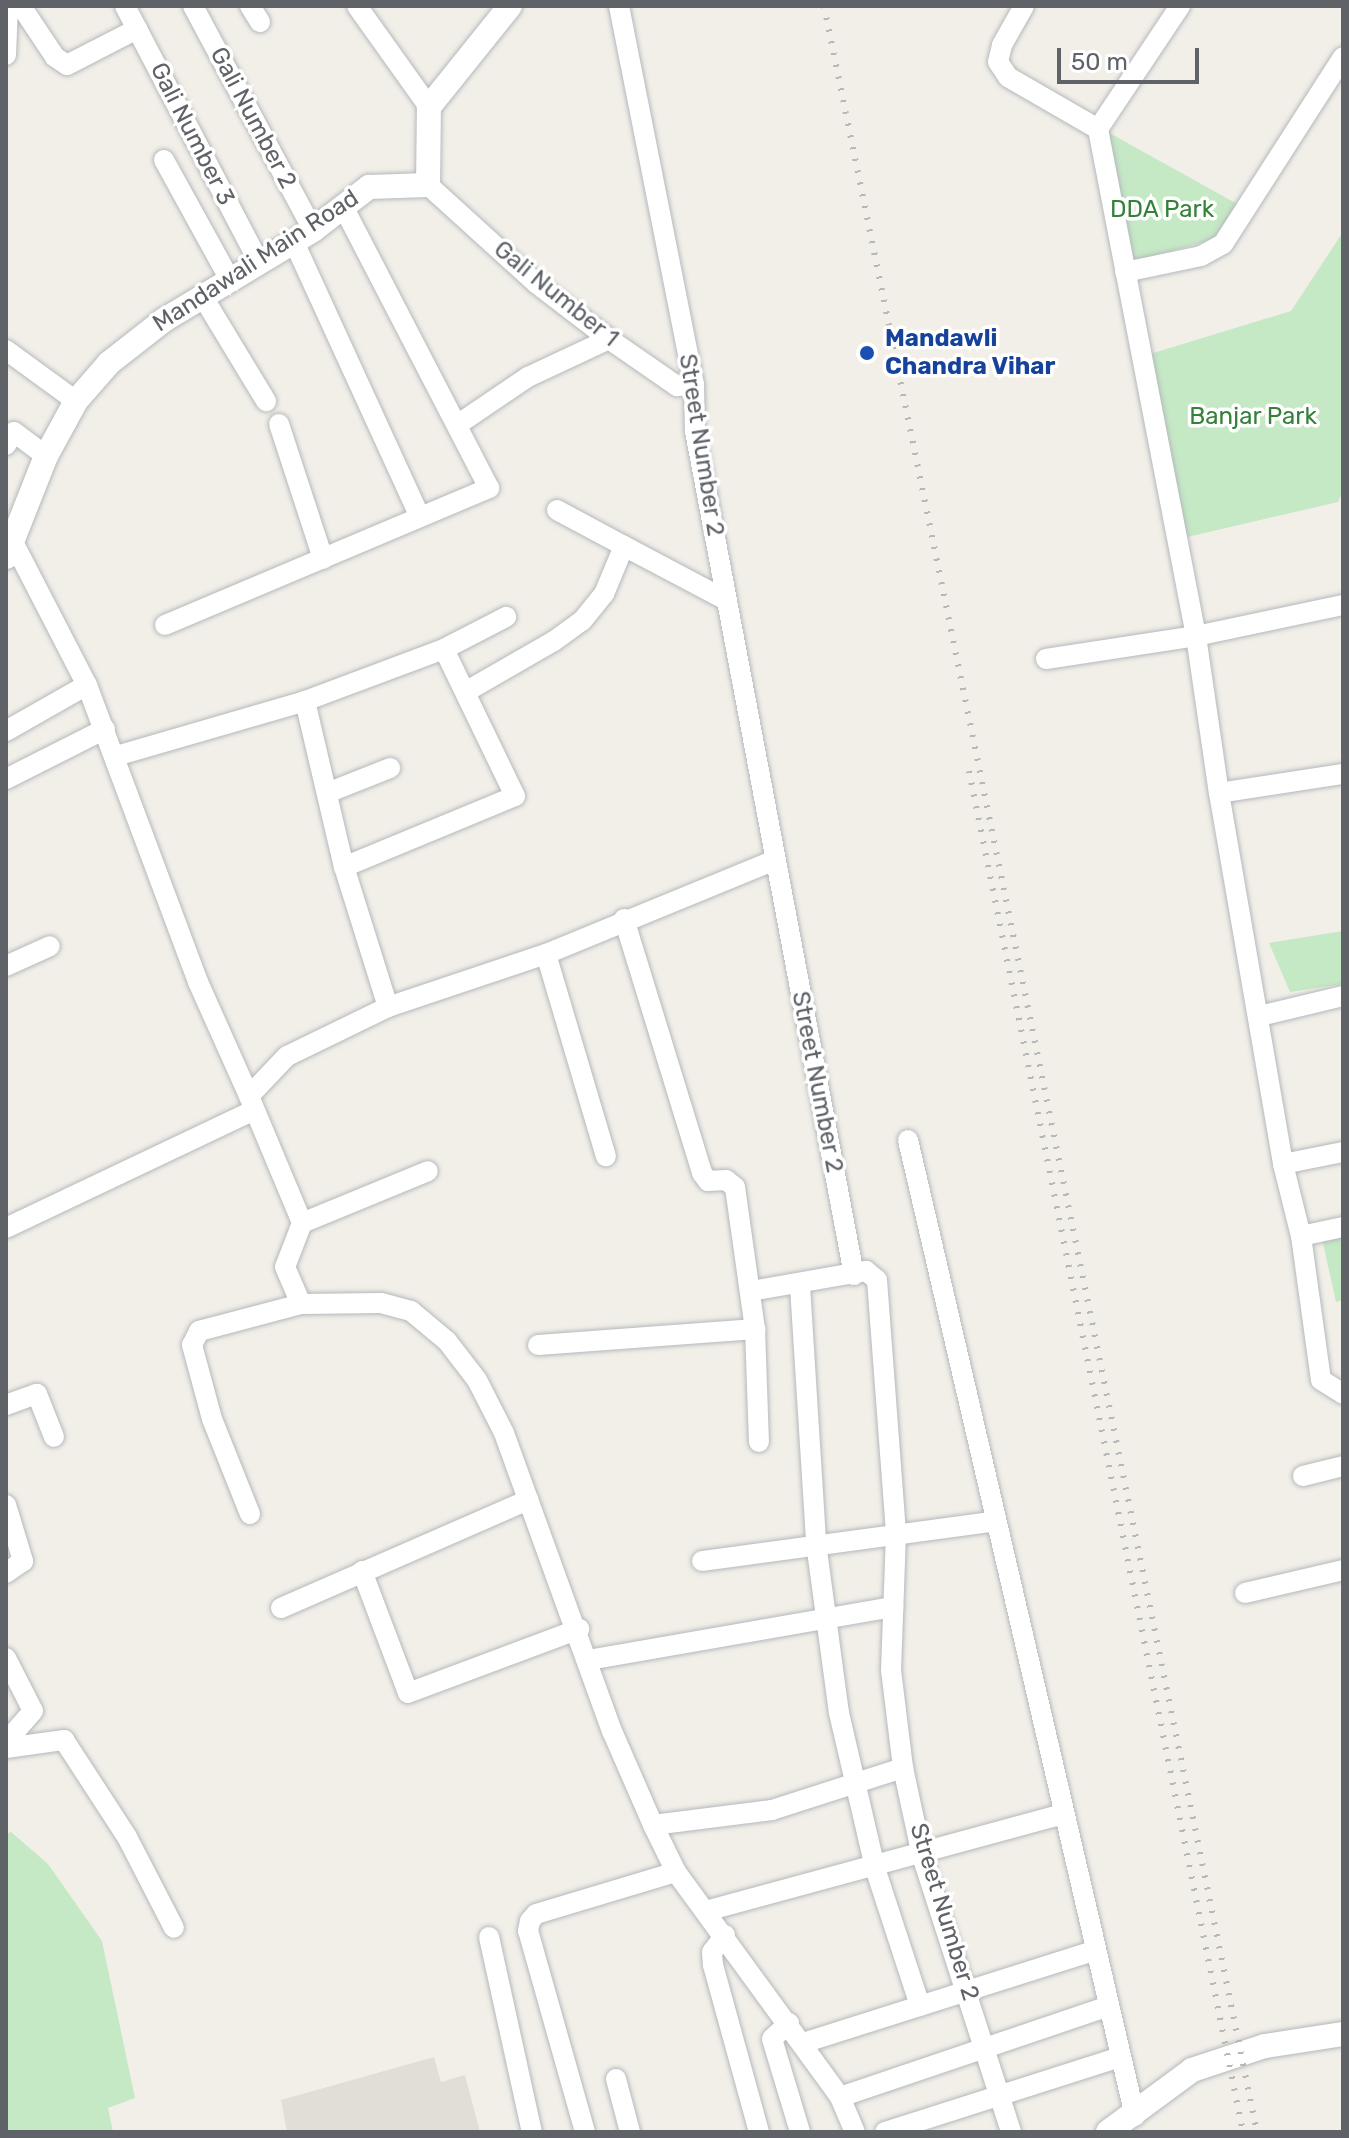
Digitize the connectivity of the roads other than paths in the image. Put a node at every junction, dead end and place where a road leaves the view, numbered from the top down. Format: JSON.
{"nodes":[{"id":1,"x":8,"y":6,"type":"edge"},
{"id":2,"x":21,"y":6,"type":"edge"},
{"id":3,"x":125,"y":6,"type":"edge"},
{"id":4,"x":193,"y":6,"type":"edge"},
{"id":5,"x":357,"y":6,"type":"edge"},
{"id":6,"x":510,"y":6,"type":"edge"},
{"id":7,"x":619,"y":6,"type":"edge"},
{"id":8,"x":1024,"y":6,"type":"edge"},
{"id":9,"x":1180,"y":6,"type":"edge"},
{"id":10,"x":137,"y":29,"type":"junction"},
{"id":11,"x":6,"y":55,"type":"edge"},
{"id":12,"x":1343,"y":57,"type":"edge"},
{"id":13,"x":429,"y":107,"type":"junction"},
{"id":14,"x":1098,"y":129,"type":"junction"},
{"id":15,"x":164,"y":160,"type":"dead end"},
{"id":16,"x":428,"y":185,"type":"junction"},
{"id":17,"x":344,"y":208,"type":"junction"},
{"id":18,"x":304,"y":236,"type":"junction"},
{"id":19,"x":259,"y":262,"type":"junction"},
{"id":20,"x":1125,"y":272,"type":"junction"},
{"id":21,"x":230,"y":280,"type":"junction"},
{"id":22,"x":203,"y":297,"type":"junction"},
{"id":23,"x":609,"y":339,"type":"junction"},
{"id":24,"x":6,"y":350,"type":"edge"},
{"id":25,"x":694,"y":385,"type":"junction"},
{"id":26,"x":76,"y":401,"type":"junction"},
{"id":27,"x":266,"y":401,"type":"dead end"},
{"id":28,"x":279,"y":424,"type":"dead end"},
{"id":29,"x":457,"y":425,"type":"junction"},
{"id":30,"x":6,"y":445,"type":"edge"},
{"id":31,"x":46,"y":456,"type":"junction"},
{"id":32,"x":557,"y":510,"type":"dead end"},
{"id":33,"x":420,"y":517,"type":"junction"},
{"id":34,"x":624,"y":546,"type":"junction"},
{"id":35,"x":8,"y":548,"type":"edge"},
{"id":36,"x":323,"y":559,"type":"junction"},
{"id":37,"x":726,"y":600,"type":"junction"},
{"id":38,"x":1343,"y":605,"type":"edge"},
{"id":39,"x":506,"y":617,"type":"dead end"},
{"id":40,"x":165,"y":625,"type":"dead end"},
{"id":41,"x":1196,"y":636,"type":"junction"},
{"id":42,"x":444,"y":649,"type":"junction"},
{"id":43,"x":1046,"y":659,"type":"dead end"},
{"id":44,"x":87,"y":685,"type":"junction"},
{"id":45,"x":467,"y":691,"type":"junction"},
{"id":46,"x":305,"y":701,"type":"junction"},
{"id":47,"x":105,"y":729,"type":"junction"},
{"id":48,"x":6,"y":731,"type":"edge"},
{"id":49,"x":116,"y":756,"type":"junction"},
{"id":50,"x":390,"y":768,"type":"dead end"},
{"id":51,"x":1343,"y":774,"type":"edge"},
{"id":52,"x":6,"y":779,"type":"edge"},
{"id":53,"x":327,"y":793,"type":"junction"},
{"id":54,"x":1219,"y":793,"type":"junction"},
{"id":55,"x":775,"y":860,"type":"junction"},
{"id":56,"x":344,"y":867,"type":"junction"},
{"id":57,"x":624,"y":919,"type":"junction"},
{"id":58,"x":50,"y":946,"type":"dead end"},
{"id":59,"x":546,"y":954,"type":"junction"},
{"id":60,"x":6,"y":966,"type":"edge"},
{"id":61,"x":1343,"y":996,"type":"edge"},
{"id":62,"x":388,"y":1007,"type":"junction"},
{"id":63,"x":1260,"y":1016,"type":"junction"},
{"id":64,"x":250,"y":1103,"type":"junction"},
{"id":65,"x":908,"y":1140,"type":"dead end"},
{"id":66,"x":1343,"y":1152,"type":"edge"},
{"id":67,"x":606,"y":1156,"type":"dead end"},
{"id":68,"x":1283,"y":1164,"type":"junction"},
{"id":69,"x":428,"y":1171,"type":"dead end"},
{"id":70,"x":302,"y":1223,"type":"junction"},
{"id":71,"x":1343,"y":1227,"type":"edge"},
{"id":72,"x":6,"y":1228,"type":"edge"},
{"id":73,"x":1301,"y":1236,"type":"junction"},
{"id":74,"x":854,"y":1275,"type":"junction"},
{"id":75,"x":800,"y":1286,"type":"junction"},
{"id":76,"x":751,"y":1291,"type":"junction"},
{"id":77,"x":301,"y":1304,"type":"junction"},
{"id":78,"x":755,"y":1329,"type":"junction"},
{"id":79,"x":538,"y":1345,"type":"dead end"},
{"id":80,"x":1343,"y":1394,"type":"edge"},
{"id":81,"x":6,"y":1405,"type":"edge"},
{"id":82,"x":54,"y":1437,"type":"dead end"},
{"id":83,"x":759,"y":1442,"type":"dead end"},
{"id":84,"x":1343,"y":1466,"type":"edge"},
{"id":85,"x":1303,"y":1476,"type":"dead end"},
{"id":86,"x":528,"y":1500,"type":"junction"},
{"id":87,"x":6,"y":1505,"type":"edge"},
{"id":88,"x":250,"y":1514,"type":"dead end"},
{"id":89,"x":996,"y":1521,"type":"junction"},
{"id":90,"x":896,"y":1534,"type":"junction"},
{"id":91,"x":816,"y":1543,"type":"junction"},
{"id":92,"x":702,"y":1561,"type":"dead end"},
{"id":93,"x":1343,"y":1570,"type":"edge"},
{"id":94,"x":362,"y":1571,"type":"junction"},
{"id":95,"x":6,"y":1573,"type":"edge"},
{"id":96,"x":1245,"y":1593,"type":"dead end"},
{"id":97,"x":893,"y":1607,"type":"junction"},
{"id":98,"x":281,"y":1608,"type":"dead end"},
{"id":99,"x":825,"y":1620,"type":"junction"},
{"id":100,"x":579,"y":1629,"type":"junction"},
{"id":101,"x":6,"y":1658,"type":"edge"},
{"id":102,"x":589,"y":1660,"type":"junction"},
{"id":103,"x":12,"y":1742,"type":"edge"},
{"id":104,"x":903,"y":1768,"type":"junction"},
{"id":105,"x":853,"y":1785,"type":"junction"},
{"id":106,"x":1064,"y":1814,"type":"junction"},
{"id":107,"x":653,"y":1825,"type":"junction"},
{"id":108,"x":922,"y":1856,"type":"junction"},
{"id":109,"x":875,"y":1868,"type":"junction"},
{"id":110,"x":676,"y":1872,"type":"junction"},
{"id":111,"x":706,"y":1911,"type":"junction"},
{"id":112,"x":174,"y":1928,"type":"dead end"},
{"id":113,"x":725,"y":1935,"type":"junction"},
{"id":114,"x":489,"y":1937,"type":"dead end"},
{"id":115,"x":1096,"y":1950,"type":"junction"},
{"id":116,"x":968,"y":1990,"type":"junction"},
{"id":117,"x":920,"y":2006,"type":"junction"},
{"id":118,"x":1109,"y":2006,"type":"junction"},
{"id":119,"x":789,"y":2023,"type":"junction"},
{"id":120,"x":1343,"y":2034,"type":"edge"},
{"id":121,"x":803,"y":2043,"type":"junction"},
{"id":122,"x":987,"y":2048,"type":"junction"},
{"id":123,"x":1120,"y":2057,"type":"junction"},
{"id":124,"x":616,"y":2079,"type":"dead end"},
{"id":125,"x":1000,"y":2095,"type":"junction"},
{"id":126,"x":840,"y":2097,"type":"junction"},
{"id":127,"x":1135,"y":2116,"type":"junction"},
{"id":128,"x":910,"y":2128,"type":"edge"},
{"id":129,"x":532,"y":2132,"type":"edge"},
{"id":130,"x":585,"y":2132,"type":"edge"},
{"id":131,"x":630,"y":2132,"type":"edge"},
{"id":132,"x":759,"y":2132,"type":"edge"},
{"id":133,"x":800,"y":2132,"type":"edge"},
{"id":134,"x":855,"y":2132,"type":"edge"},
{"id":135,"x":885,"y":2132,"type":"edge"},
{"id":136,"x":1011,"y":2132,"type":"edge"},
{"id":137,"x":1108,"y":2132,"type":"edge"}],
"edges":[{"from":1,"to":11,"type":"street"},
{"from":2,"to":10,"type":"street"},
{"from":3,"to":10,"type":"street","name":"Gali Number 3"},
{"from":4,"to":18,"type":"street","name":"Gali Number 2"},
{"from":5,"to":13,"type":"street"},
{"from":6,"to":13,"type":"street"},
{"from":7,"to":25,"type":"street","name":"Street Number 2"},
{"from":8,"to":14,"type":"street"},
{"from":9,"to":14,"type":"street"},
{"from":10,"to":19,"type":"street","name":"Gali Number 3"},
{"from":12,"to":20,"type":"street"},
{"from":13,"to":16,"type":"street"},
{"from":14,"to":20,"type":"street"},
{"from":15,"to":21,"type":"street"},
{"from":16,"to":17,"type":"street","name":"Mandawali Main Road"},
{"from":16,"to":23,"type":"street","name":"Gali Number 1"},
{"from":17,"to":18,"type":"street","name":"Mandawali Main Road"},
{"from":17,"to":29,"type":"street"},
{"from":18,"to":19,"type":"street","name":"Mandawali Main Road"},
{"from":18,"to":33,"type":"street","name":"Gali Number 2"},
{"from":19,"to":21,"type":"street","name":"Mandawali Main Road"},
{"from":20,"to":41,"type":"street"},
{"from":21,"to":22,"type":"street","name":"Mandawali Main Road"},
{"from":22,"to":26,"type":"street","name":"Mandawali Main Road"},
{"from":22,"to":27,"type":"street"},
{"from":23,"to":25,"type":"street","name":"Gali Number 1"},
{"from":23,"to":29,"type":"street"},
{"from":24,"to":26,"type":"street"},
{"from":25,"to":37,"type":"street","name":"Street Number 2"},
{"from":26,"to":31,"type":"street","name":"Mandawali Main Road"},
{"from":28,"to":36,"type":"street"},
{"from":29,"to":33,"type":"street"},
{"from":30,"to":31,"type":"street"},
{"from":31,"to":35,"type":"street","name":"Mandawali Main Road"},
{"from":32,"to":34,"type":"street"},
{"from":33,"to":36,"type":"street"},
{"from":34,"to":37,"type":"street"},
{"from":34,"to":45,"type":"street"},
{"from":35,"to":44,"type":"street"},
{"from":36,"to":40,"type":"street"},
{"from":37,"to":55,"type":"street","name":"Street Number 2"},
{"from":38,"to":41,"type":"street"},
{"from":39,"to":42,"type":"street"},
{"from":41,"to":43,"type":"street"},
{"from":41,"to":54,"type":"street"},
{"from":42,"to":45,"type":"street"},
{"from":42,"to":46,"type":"street"},
{"from":44,"to":47,"type":"street"},
{"from":44,"to":48,"type":"street"},
{"from":45,"to":56,"type":"street"},
{"from":46,"to":49,"type":"street"},
{"from":46,"to":53,"type":"street"},
{"from":47,"to":49,"type":"street"},
{"from":47,"to":52,"type":"street"},
{"from":49,"to":64,"type":"street"},
{"from":50,"to":53,"type":"street"},
{"from":51,"to":54,"type":"street"},
{"from":53,"to":56,"type":"street"},
{"from":54,"to":63,"type":"street"},
{"from":55,"to":57,"type":"street"},
{"from":55,"to":74,"type":"street","name":"Street Number 2"},
{"from":56,"to":62,"type":"street"},
{"from":57,"to":59,"type":"street"},
{"from":57,"to":76,"type":"street"},
{"from":58,"to":60,"type":"street"},
{"from":59,"to":62,"type":"street"},
{"from":59,"to":67,"type":"street"},
{"from":61,"to":63,"type":"street"},
{"from":62,"to":64,"type":"street"},
{"from":63,"to":68,"type":"street"},
{"from":64,"to":70,"type":"street"},
{"from":64,"to":72,"type":"street"},
{"from":65,"to":89,"type":"street"},
{"from":66,"to":68,"type":"street"},
{"from":68,"to":73,"type":"street"},
{"from":69,"to":70,"type":"street"},
{"from":70,"to":77,"type":"street"},
{"from":71,"to":73,"type":"street"},
{"from":73,"to":80,"type":"street"},
{"from":74,"to":75,"type":"street"},
{"from":74,"to":90,"type":"street","name":"Street Number 2"},
{"from":75,"to":76,"type":"street"},
{"from":75,"to":91,"type":"street"},
{"from":76,"to":78,"type":"street"},
{"from":77,"to":86,"type":"street"},
{"from":77,"to":88,"type":"street"},
{"from":78,"to":79,"type":"street"},
{"from":78,"to":83,"type":"street"},
{"from":81,"to":82,"type":"street"},
{"from":84,"to":85,"type":"street"},
{"from":86,"to":94,"type":"street"},
{"from":86,"to":100,"type":"street"},
{"from":87,"to":95,"type":"street"},
{"from":89,"to":90,"type":"street"},
{"from":89,"to":106,"type":"street"},
{"from":90,"to":91,"type":"street"},
{"from":90,"to":97,"type":"street","name":"Street Number 2"},
{"from":91,"to":92,"type":"street"},
{"from":91,"to":99,"type":"street"},
{"from":93,"to":96,"type":"street"},
{"from":94,"to":98,"type":"street"},
{"from":94,"to":100,"type":"street"},
{"from":97,"to":99,"type":"street"},
{"from":97,"to":104,"type":"street","name":"Street Number 2"},
{"from":99,"to":102,"type":"street"},
{"from":99,"to":105,"type":"street"},
{"from":100,"to":102,"type":"street"},
{"from":101,"to":103,"type":"street"},
{"from":102,"to":107,"type":"street"},
{"from":103,"to":112,"type":"street"},
{"from":104,"to":105,"type":"street"},
{"from":104,"to":108,"type":"street","name":"Street Number 2"},
{"from":105,"to":107,"type":"street"},
{"from":105,"to":109,"type":"street"},
{"from":106,"to":108,"type":"street"},
{"from":106,"to":115,"type":"street"},
{"from":107,"to":110,"type":"street"},
{"from":108,"to":109,"type":"street"},
{"from":108,"to":116,"type":"street","name":"Street Number 2"},
{"from":109,"to":111,"type":"street"},
{"from":109,"to":117,"type":"street"},
{"from":110,"to":111,"type":"street"},
{"from":110,"to":130,"type":"street"},
{"from":111,"to":113,"type":"street"},
{"from":113,"to":119,"type":"street"},
{"from":113,"to":132,"type":"street"},
{"from":114,"to":129,"type":"street"},
{"from":115,"to":116,"type":"street"},
{"from":115,"to":118,"type":"street"},
{"from":116,"to":117,"type":"street"},
{"from":116,"to":122,"type":"street","name":"Street Number 2"},
{"from":117,"to":121,"type":"street"},
{"from":118,"to":122,"type":"street"},
{"from":118,"to":123,"type":"street"},
{"from":119,"to":121,"type":"street"},
{"from":119,"to":133,"type":"street"},
{"from":120,"to":127,"type":"street"},
{"from":121,"to":126,"type":"street"},
{"from":122,"to":125,"type":"street","name":"Street Number 2"},
{"from":122,"to":126,"type":"street"},
{"from":123,"to":125,"type":"street"},
{"from":123,"to":127,"type":"street"},
{"from":124,"to":131,"type":"street"},
{"from":125,"to":128,"type":"street"},
{"from":125,"to":136,"type":"street","name":"Street Number 2"},
{"from":126,"to":134,"type":"street"},
{"from":127,"to":137,"type":"street"},
{"from":128,"to":135,"type":"street"}]}
